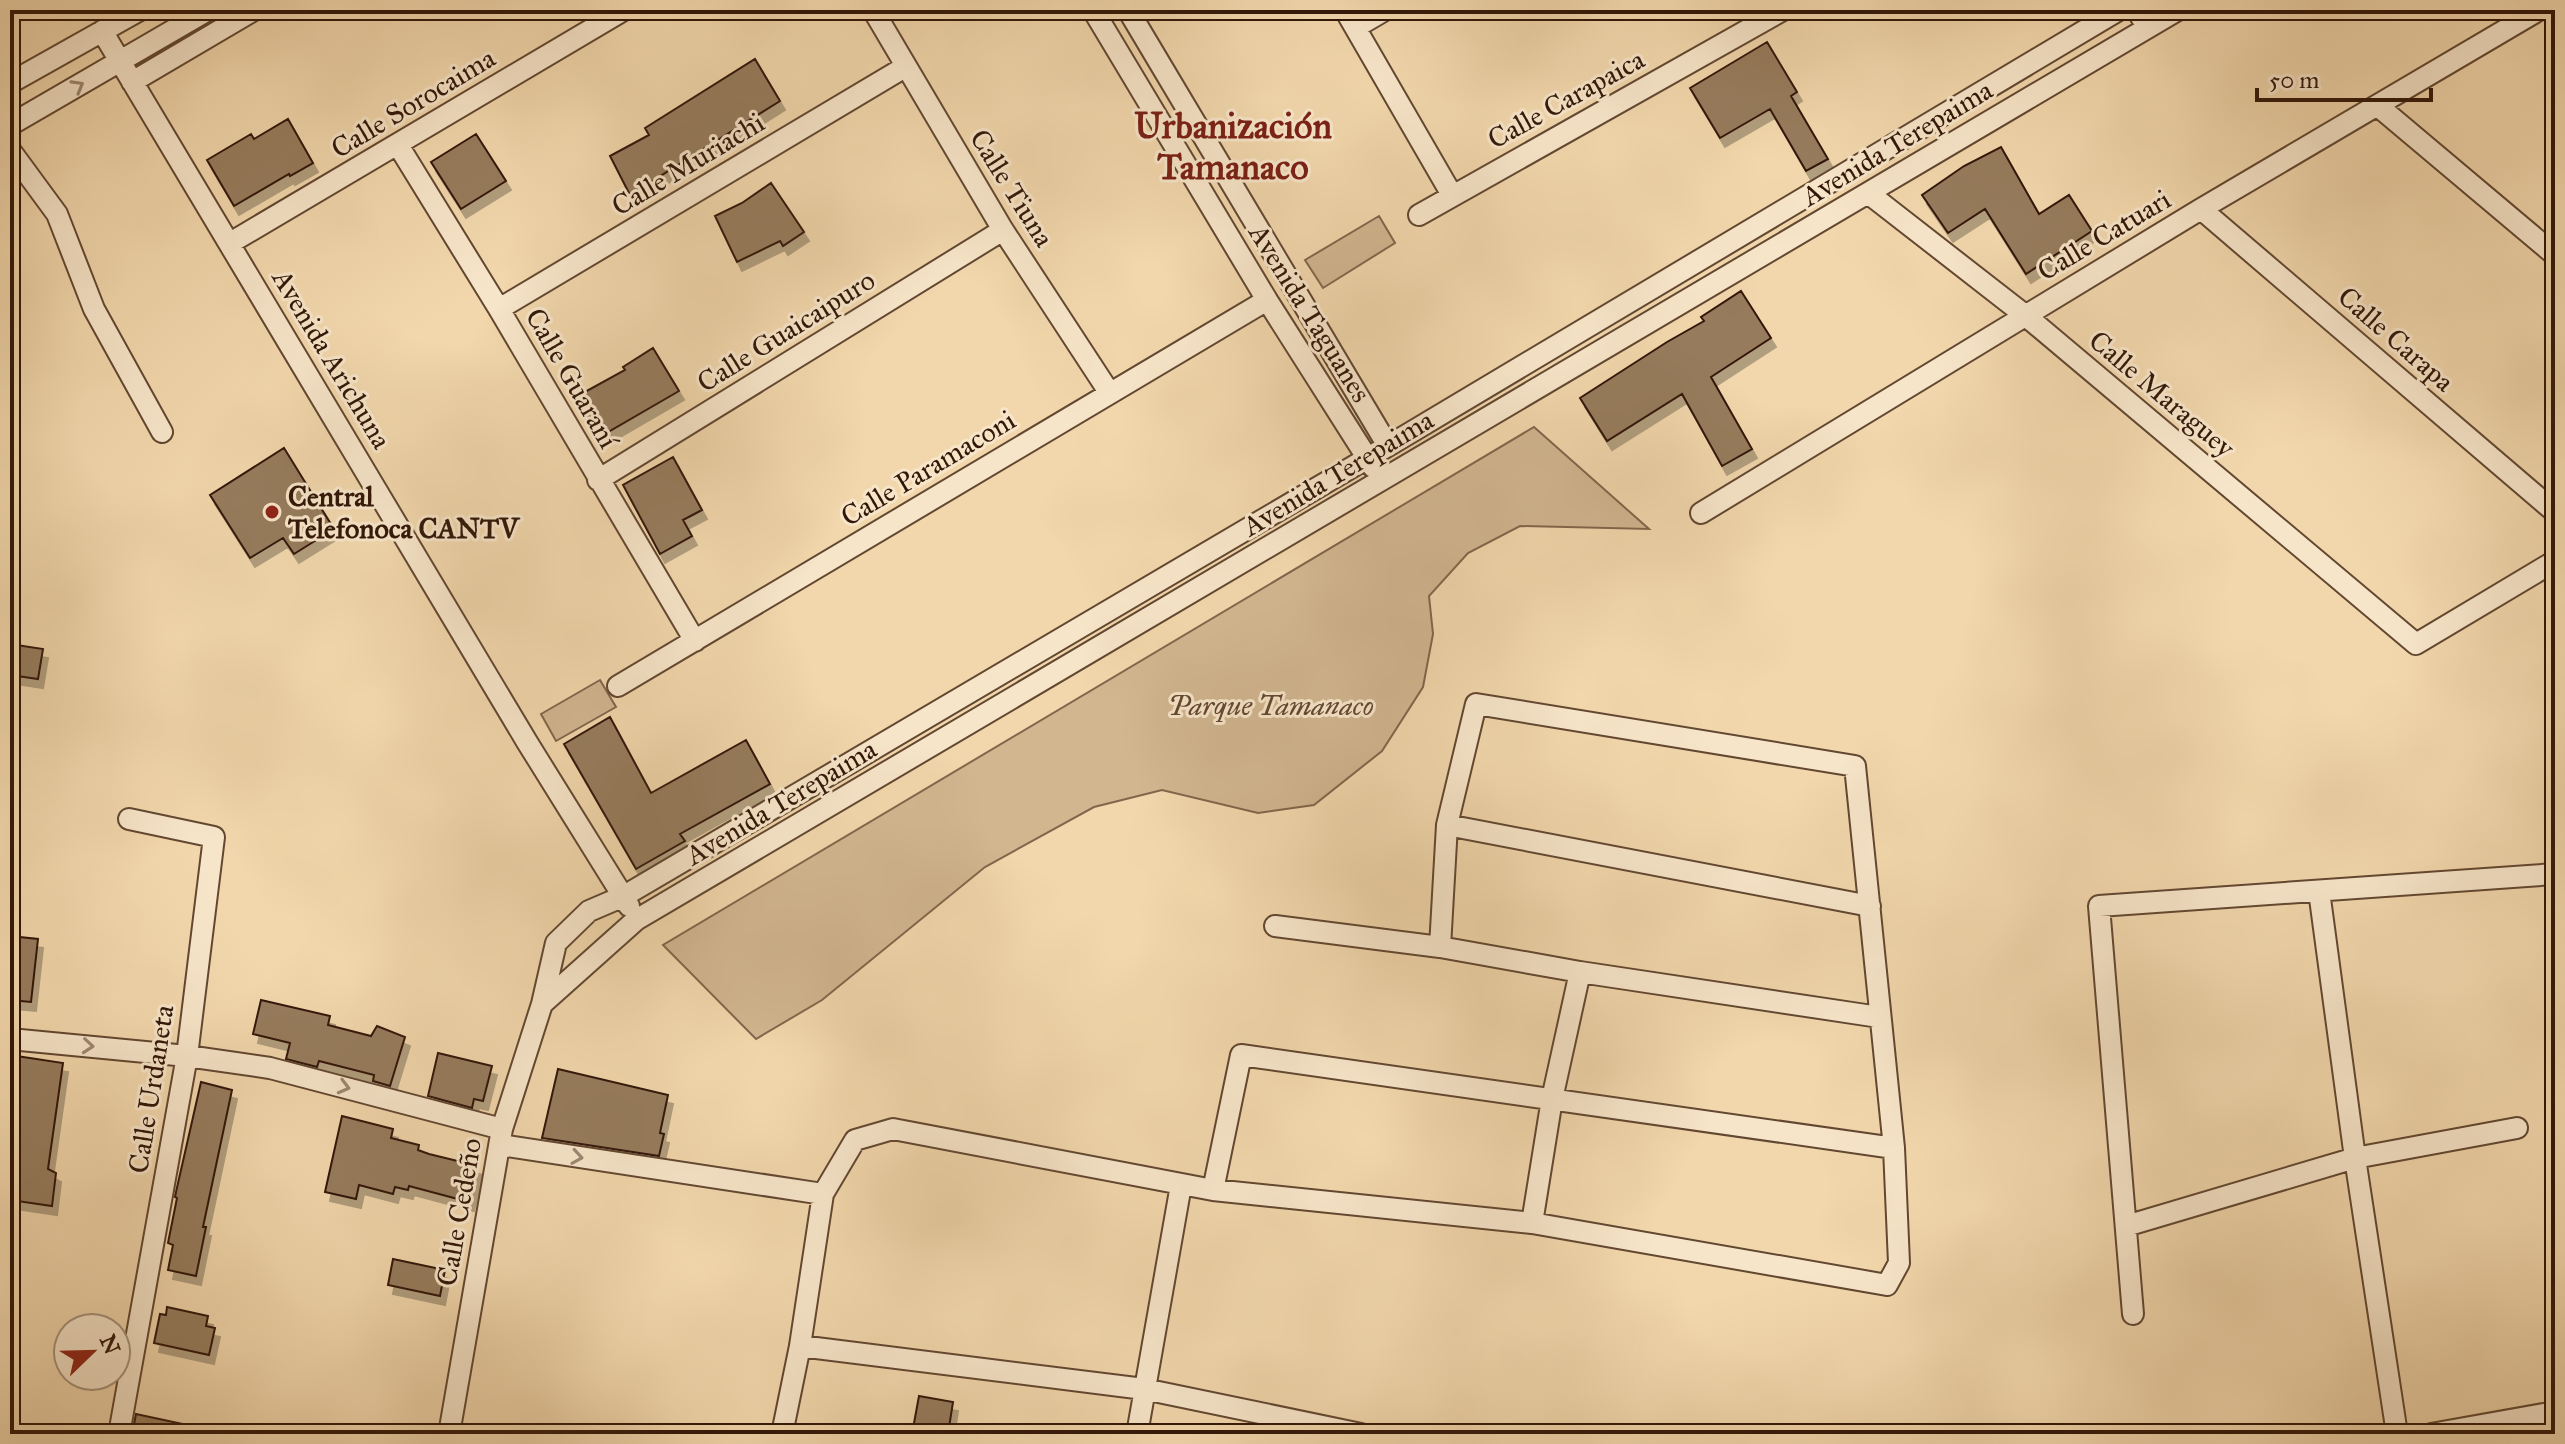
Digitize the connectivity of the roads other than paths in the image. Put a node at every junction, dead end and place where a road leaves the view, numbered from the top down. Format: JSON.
{"nodes":[{"id":1,"x":140,"y":10,"type":"edge"},
{"id":2,"x":208,"y":10,"type":"edge"},
{"id":3,"x":254,"y":10,"type":"edge"},
{"id":4,"x":624,"y":10,"type":"edge"},
{"id":5,"x":873,"y":10,"type":"edge"},
{"id":6,"x":1093,"y":10,"type":"edge"},
{"id":7,"x":1128,"y":10,"type":"edge"},
{"id":8,"x":1385,"y":10,"type":"edge"},
{"id":9,"x":1783,"y":10,"type":"edge"},
{"id":10,"x":2119,"y":10,"type":"edge"},
{"id":11,"x":2178,"y":10,"type":"edge"},
{"id":12,"x":2539,"y":10,"type":"edge"},
{"id":13,"x":1351,"y":19,"type":"edge"},
{"id":14,"x":2142,"y":19,"type":"edge"},
{"id":15,"x":102,"y":31,"type":"junction"},
{"id":16,"x":120,"y":61,"type":"junction"},
{"id":17,"x":905,"y":67,"type":"junction"},
{"id":18,"x":132,"y":82,"type":"junction"},
{"id":19,"x":10,"y":83,"type":"edge"},
{"id":20,"x":2378,"y":106,"type":"junction"},
{"id":21,"x":10,"y":125,"type":"edge"},
{"id":22,"x":398,"y":145,"type":"junction"},
{"id":23,"x":10,"y":150,"type":"edge"},
{"id":24,"x":1868,"y":193,"type":"junction"},
{"id":25,"x":1452,"y":195,"type":"junction"},
{"id":26,"x":2201,"y":209,"type":"junction"},
{"id":27,"x":1419,"y":215,"type":"dead end"},
{"id":28,"x":1003,"y":230,"type":"junction"},
{"id":29,"x":230,"y":243,"type":"junction"},
{"id":30,"x":2555,"y":255,"type":"edge"},
{"id":31,"x":1267,"y":300,"type":"junction"},
{"id":32,"x":499,"y":309,"type":"junction"},
{"id":33,"x":2026,"y":316,"type":"junction"},
{"id":34,"x":1109,"y":392,"type":"junction"},
{"id":35,"x":162,"y":432,"type":"dead end"},
{"id":36,"x":1388,"y":446,"type":"junction"},
{"id":37,"x":1368,"y":458,"type":"junction"},
{"id":38,"x":1382,"y":479,"type":"junction"},
{"id":39,"x":598,"y":480,"type":"junction"},
{"id":40,"x":2555,"y":512,"type":"edge"},
{"id":41,"x":1701,"y":513,"type":"dead end"},
{"id":42,"x":2555,"y":561,"type":"edge"},
{"id":43,"x":695,"y":641,"type":"junction"},
{"id":44,"x":618,"y":686,"type":"dead end"},
{"id":45,"x":129,"y":819,"type":"dead end"},
{"id":46,"x":1447,"y":825,"type":"junction"},
{"id":47,"x":2555,"y":874,"type":"edge"},
{"id":48,"x":2319,"y":891,"type":"junction"},
{"id":49,"x":624,"y":896,"type":"junction"},
{"id":50,"x":1870,"y":906,"type":"junction"},
{"id":51,"x":636,"y":920,"type":"junction"},
{"id":52,"x":1275,"y":926,"type":"dead end"},
{"id":53,"x":1440,"y":947,"type":"junction"},
{"id":54,"x":1580,"y":972,"type":"junction"},
{"id":55,"x":542,"y":1004,"type":"junction"},
{"id":56,"x":1879,"y":1017,"type":"junction"},
{"id":57,"x":10,"y":1039,"type":"edge"},
{"id":58,"x":187,"y":1056,"type":"junction"},
{"id":59,"x":1552,"y":1099,"type":"junction"},
{"id":60,"x":2517,"y":1128,"type":"dead end"},
{"id":61,"x":501,"y":1137,"type":"junction"},
{"id":62,"x":1894,"y":1148,"type":"junction"},
{"id":63,"x":2355,"y":1158,"type":"junction"},
{"id":64,"x":1181,"y":1185,"type":"junction"},
{"id":65,"x":1213,"y":1190,"type":"junction"},
{"id":66,"x":823,"y":1194,"type":"junction"},
{"id":67,"x":1532,"y":1223,"type":"junction"},
{"id":68,"x":2126,"y":1226,"type":"junction"},
{"id":69,"x":2133,"y":1314,"type":"dead end"},
{"id":70,"x":800,"y":1346,"type":"junction"},
{"id":71,"x":1144,"y":1389,"type":"junction"},
{"id":72,"x":2555,"y":1412,"type":"edge"},
{"id":73,"x":119,"y":1434,"type":"edge"},
{"id":74,"x":449,"y":1434,"type":"edge"},
{"id":75,"x":782,"y":1434,"type":"edge"},
{"id":76,"x":1137,"y":1434,"type":"edge"},
{"id":77,"x":1361,"y":1434,"type":"edge"},
{"id":78,"x":2397,"y":1434,"type":"edge"},
{"id":79,"x":2431,"y":1434,"type":"edge"}],
"edges":[{"from":1,"to":15,"type":"street"},
{"from":2,"to":16,"type":"street"},
{"from":3,"to":18,"type":"street"},
{"from":4,"to":22,"type":"street","name":"Calle Sorocaima"},
{"from":5,"to":17,"type":"street","name":"Calle Tiuna"},
{"from":6,"to":31,"type":"street","name":"Avenida Taguanes"},
{"from":7,"to":36,"type":"street","name":"Avenida Taguanes"},
{"from":8,"to":13,"type":"street"},
{"from":9,"to":25,"type":"street","name":"Calle Carapaica"},
{"from":10,"to":36,"type":"street","name":"Avenida Terepaima"},
{"from":11,"to":14,"type":"street","name":"Avenida Terepaima"},
{"from":12,"to":20,"type":"street","name":"Calle Catuari"},
{"from":13,"to":25,"type":"street"},
{"from":14,"to":24,"type":"street","name":"Avenida Terepaima"},
{"from":15,"to":16,"type":"street","name":"Avenida Arichuna"},
{"from":15,"to":19,"type":"street"},
{"from":16,"to":18,"type":"street","name":"Avenida Arichuna"},
{"from":21,"to":16,"type":"street","one_way":true},
{"from":17,"to":28,"type":"street","name":"Calle Tiuna"},
{"from":17,"to":32,"type":"street","name":"Calle Muriachi"},
{"from":18,"to":29,"type":"street","name":"Avenida Arichuna"},
{"from":20,"to":26,"type":"street","name":"Calle Catuari"},
{"from":20,"to":30,"type":"street"},
{"from":22,"to":29,"type":"street","name":"Calle Sorocaima"},
{"from":22,"to":32,"type":"street","name":"Calle Guaraní"},
{"from":23,"to":35,"type":"street"},
{"from":24,"to":33,"type":"street","name":"Calle Maraguey"},
{"from":24,"to":38,"type":"street","name":"Avenida Terepaima"},
{"from":25,"to":27,"type":"street","name":"Calle Carapaica"},
{"from":26,"to":33,"type":"street","name":"Calle Catuari"},
{"from":26,"to":40,"type":"street","name":"Calle Carapa"},
{"from":28,"to":34,"type":"street","name":"Calle Tiuna"},
{"from":28,"to":39,"type":"street","name":"Calle Guaicaipuro"},
{"from":29,"to":49,"type":"street","name":"Avenida Arichuna"},
{"from":31,"to":34,"type":"street","name":"Calle Paramaconi"},
{"from":31,"to":37,"type":"street","name":"Avenida Taguanes"},
{"from":32,"to":39,"type":"street","name":"Calle Guaraní"},
{"from":33,"to":41,"type":"street","name":"Calle Catuari"},
{"from":33,"to":42,"type":"street","name":"Calle Maraguey"},
{"from":34,"to":43,"type":"street","name":"Calle Paramaconi"},
{"from":36,"to":37,"type":"street","name":"Avenida Terepaima"},
{"from":37,"to":38,"type":"street","name":"Avenida Taguanes"},
{"from":37,"to":49,"type":"street","name":"Avenida Terepaima"},
{"from":38,"to":51,"type":"street","name":"Avenida Terepaima"},
{"from":39,"to":43,"type":"street","name":"Calle Guaraní"},
{"from":43,"to":44,"type":"street","name":"Calle Paramaconi"},
{"from":45,"to":58,"type":"street","name":"Calle Urdaneta"},
{"from":46,"to":50,"type":"street"},
{"from":46,"to":50,"type":"street"},
{"from":46,"to":53,"type":"street"},
{"from":47,"to":48,"type":"street"},
{"from":48,"to":63,"type":"street"},
{"from":48,"to":68,"type":"street"},
{"from":49,"to":51,"type":"street","name":"Avenida Arichuna"},
{"from":49,"to":55,"type":"street","name":"Avenida Terepaima"},
{"from":50,"to":56,"type":"street"},
{"from":51,"to":55,"type":"street","name":"Avenida Terepaima"},
{"from":52,"to":53,"type":"street"},
{"from":53,"to":54,"type":"street"},
{"from":54,"to":56,"type":"street"},
{"from":54,"to":59,"type":"street"},
{"from":55,"to":61,"type":"street","name":"Calle Cedeño"},
{"from":56,"to":62,"type":"street"},
{"from":57,"to":58,"type":"street","one_way":true},
{"from":58,"to":61,"type":"street","one_way":true},
{"from":58,"to":73,"type":"street","name":"Calle Urdaneta"},
{"from":59,"to":62,"type":"street"},
{"from":59,"to":65,"type":"street"},
{"from":59,"to":67,"type":"street"},
{"from":60,"to":63,"type":"street"},
{"from":61,"to":66,"type":"street","one_way":true},
{"from":61,"to":74,"type":"street","name":"Calle Cedeño"},
{"from":62,"to":67,"type":"street"},
{"from":63,"to":68,"type":"street"},
{"from":63,"to":78,"type":"street"},
{"from":64,"to":65,"type":"street"},
{"from":64,"to":66,"type":"street"},
{"from":64,"to":71,"type":"street"},
{"from":65,"to":67,"type":"street"},
{"from":66,"to":70,"type":"street"},
{"from":68,"to":69,"type":"street"},
{"from":70,"to":71,"type":"street"},
{"from":70,"to":75,"type":"street"},
{"from":71,"to":76,"type":"street"},
{"from":71,"to":77,"type":"street"},
{"from":72,"to":79,"type":"street"}]}
